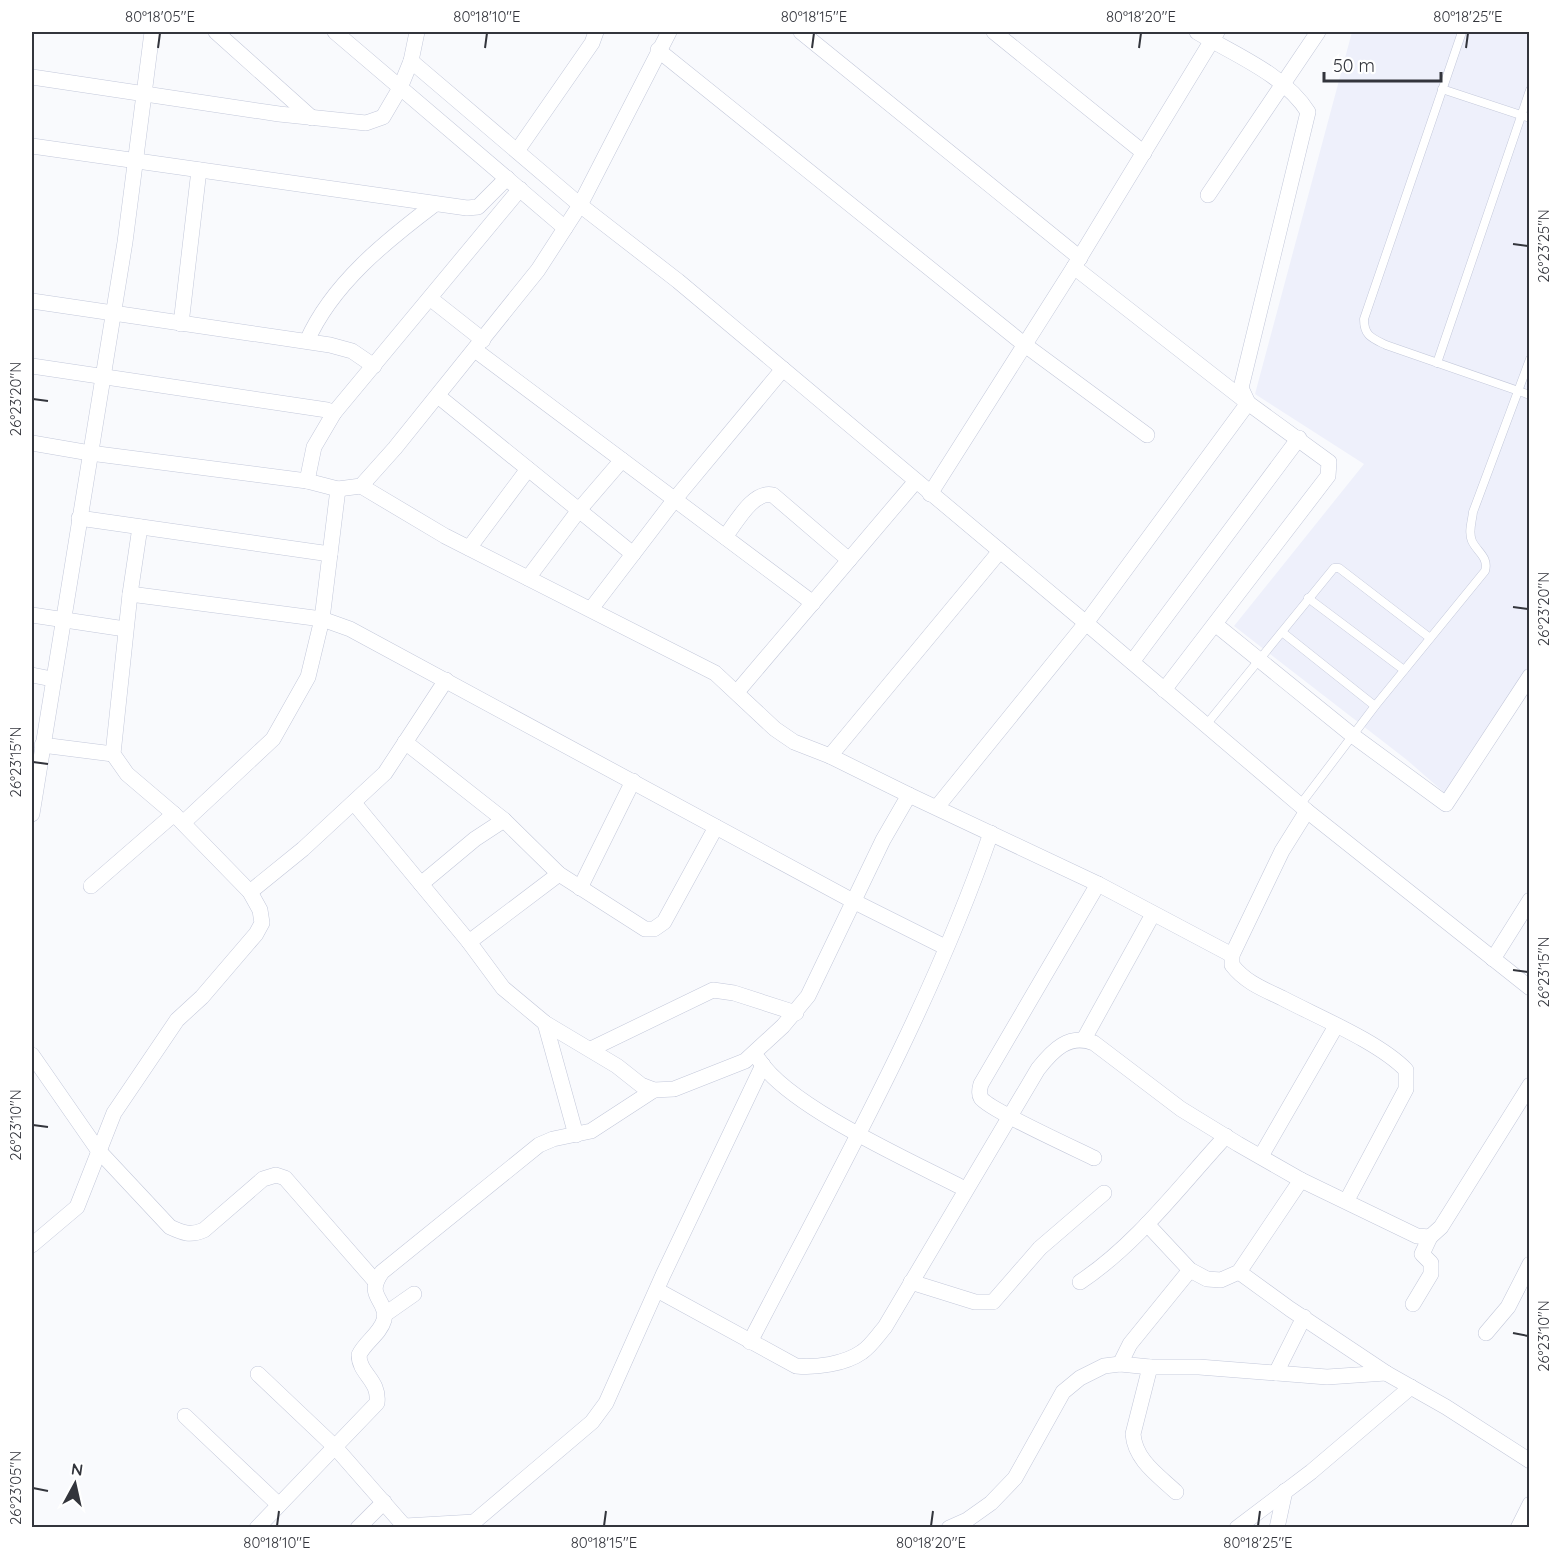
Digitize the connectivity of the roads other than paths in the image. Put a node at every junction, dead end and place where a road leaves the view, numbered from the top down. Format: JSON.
{"nodes":[{"id":1,"x":152,"y":32,"type":"edge"},
{"id":2,"x":216,"y":32,"type":"edge"},
{"id":3,"x":335,"y":32,"type":"edge"},
{"id":4,"x":417,"y":32,"type":"edge"},
{"id":5,"x":596,"y":32,"type":"edge"},
{"id":6,"x":669,"y":32,"type":"edge"},
{"id":7,"x":801,"y":32,"type":"edge"},
{"id":8,"x":994,"y":32,"type":"edge"},
{"id":9,"x":1197,"y":32,"type":"edge"},
{"id":10,"x":1318,"y":32,"type":"edge"},
{"id":11,"x":1462,"y":32,"type":"edge"},
{"id":12,"x":1214,"y":36,"type":"edge"},
{"id":13,"x":658,"y":50,"type":"junction"},
{"id":14,"x":411,"y":62,"type":"junction"},
{"id":15,"x":32,"y":77,"type":"edge"},
{"id":16,"x":1282,"y":83,"type":"junction"},
{"id":17,"x":400,"y":88,"type":"junction"},
{"id":18,"x":1442,"y":89,"type":"junction"},
{"id":19,"x":1530,"y":90,"type":"edge"},
{"id":20,"x":144,"y":92,"type":"junction"},
{"id":21,"x":1521,"y":115,"type":"junction"},
{"id":22,"x":312,"y":118,"type":"junction"},
{"id":23,"x":1530,"y":118,"type":"edge"},
{"id":24,"x":32,"y":146,"type":"edge"},
{"id":25,"x":517,"y":150,"type":"junction"},
{"id":26,"x":1144,"y":153,"type":"junction"},
{"id":27,"x":135,"y":161,"type":"junction"},
{"id":28,"x":199,"y":170,"type":"junction"},
{"id":29,"x":507,"y":178,"type":"junction"},
{"id":30,"x":520,"y":189,"type":"junction"},
{"id":31,"x":1208,"y":195,"type":"dead end"},
{"id":32,"x":435,"y":204,"type":"junction"},
{"id":33,"x":580,"y":205,"type":"junction"},
{"id":34,"x":565,"y":228,"type":"junction"},
{"id":35,"x":1077,"y":263,"type":"junction"},
{"id":36,"x":431,"y":299,"type":"junction"},
{"id":37,"x":32,"y":301,"type":"edge"},
{"id":38,"x":113,"y":314,"type":"junction"},
{"id":39,"x":182,"y":324,"type":"junction"},
{"id":40,"x":307,"y":341,"type":"junction"},
{"id":41,"x":479,"y":345,"type":"junction"},
{"id":42,"x":1025,"y":345,"type":"junction"},
{"id":43,"x":1530,"y":359,"type":"edge"},
{"id":44,"x":1437,"y":363,"type":"junction"},
{"id":45,"x":32,"y":366,"type":"edge"},
{"id":46,"x":374,"y":366,"type":"junction"},
{"id":47,"x":783,"y":369,"type":"junction"},
{"id":48,"x":103,"y":376,"type":"junction"},
{"id":49,"x":1518,"y":391,"type":"junction"},
{"id":50,"x":1530,"y":395,"type":"edge"},
{"id":51,"x":438,"y":396,"type":"junction"},
{"id":52,"x":1248,"y":403,"type":"junction"},
{"id":53,"x":334,"y":413,"type":"junction"},
{"id":54,"x":1147,"y":435,"type":"dead end"},
{"id":55,"x":1299,"y":438,"type":"junction"},
{"id":56,"x":32,"y":443,"type":"edge"},
{"id":57,"x":90,"y":453,"type":"junction"},
{"id":58,"x":622,"y":460,"type":"junction"},
{"id":59,"x":528,"y":470,"type":"junction"},
{"id":60,"x":916,"y":481,"type":"junction"},
{"id":61,"x":307,"y":482,"type":"junction"},
{"id":62,"x":361,"y":486,"type":"junction"},
{"id":63,"x":338,"y":489,"type":"junction"},
{"id":64,"x":930,"y":494,"type":"junction"},
{"id":65,"x":675,"y":499,"type":"junction"},
{"id":66,"x":579,"y":510,"type":"junction"},
{"id":67,"x":79,"y":518,"type":"junction"},
{"id":68,"x":140,"y":527,"type":"junction"},
{"id":69,"x":725,"y":537,"type":"junction"},
{"id":70,"x":469,"y":548,"type":"junction"},
{"id":71,"x":1000,"y":551,"type":"junction"},
{"id":72,"x":330,"y":554,"type":"junction"},
{"id":73,"x":633,"y":554,"type":"junction"},
{"id":74,"x":849,"y":560,"type":"junction"},
{"id":75,"x":528,"y":578,"type":"junction"},
{"id":76,"x":130,"y":594,"type":"junction"},
{"id":77,"x":1308,"y":598,"type":"junction"},
{"id":78,"x":813,"y":603,"type":"junction"},
{"id":79,"x":591,"y":609,"type":"junction"},
{"id":80,"x":32,"y":615,"type":"edge"},
{"id":81,"x":322,"y":619,"type":"junction"},
{"id":82,"x":61,"y":620,"type":"junction"},
{"id":83,"x":1086,"y":623,"type":"junction"},
{"id":84,"x":1215,"y":624,"type":"junction"},
{"id":85,"x":125,"y":629,"type":"junction"},
{"id":86,"x":1282,"y":632,"type":"junction"},
{"id":87,"x":1430,"y":638,"type":"junction"},
{"id":88,"x":1259,"y":660,"type":"junction"},
{"id":89,"x":1132,"y":662,"type":"junction"},
{"id":90,"x":1404,"y":670,"type":"junction"},
{"id":91,"x":32,"y":675,"type":"edge"},
{"id":92,"x":1530,"y":676,"type":"edge"},
{"id":93,"x":52,"y":679,"type":"junction"},
{"id":94,"x":446,"y":680,"type":"junction"},
{"id":95,"x":1164,"y":690,"type":"junction"},
{"id":96,"x":737,"y":692,"type":"junction"},
{"id":97,"x":1375,"y":706,"type":"junction"},
{"id":98,"x":39,"y":718,"type":"edge"},
{"id":99,"x":1206,"y":726,"type":"junction"},
{"id":100,"x":1352,"y":735,"type":"junction"},
{"id":101,"x":405,"y":742,"type":"junction"},
{"id":102,"x":42,"y":745,"type":"junction"},
{"id":103,"x":113,"y":754,"type":"junction"},
{"id":104,"x":830,"y":756,"type":"junction"},
{"id":105,"x":633,"y":781,"type":"junction"},
{"id":106,"x":909,"y":795,"type":"junction"},
{"id":107,"x":354,"y":803,"type":"junction"},
{"id":108,"x":937,"y":807,"type":"junction"},
{"id":109,"x":1303,"y":808,"type":"junction"},
{"id":110,"x":32,"y":814,"type":"edge"},
{"id":111,"x":178,"y":818,"type":"junction"},
{"id":112,"x":504,"y":820,"type":"junction"},
{"id":113,"x":716,"y":826,"type":"junction"},
{"id":114,"x":991,"y":833,"type":"junction"},
{"id":115,"x":559,"y":874,"type":"junction"},
{"id":116,"x":421,"y":884,"type":"junction"},
{"id":117,"x":1098,"y":884,"type":"junction"},
{"id":118,"x":91,"y":886,"type":"dead end"},
{"id":119,"x":580,"y":888,"type":"junction"},
{"id":120,"x":250,"y":892,"type":"junction"},
{"id":121,"x":1530,"y":900,"type":"edge"},
{"id":122,"x":853,"y":901,"type":"junction"},
{"id":123,"x":1153,"y":914,"type":"junction"},
{"id":124,"x":469,"y":942,"type":"junction"},
{"id":125,"x":945,"y":947,"type":"junction"},
{"id":126,"x":1232,"y":955,"type":"junction"},
{"id":127,"x":1493,"y":959,"type":"junction"},
{"id":128,"x":1530,"y":988,"type":"edge"},
{"id":129,"x":796,"y":1013,"type":"junction"},
{"id":130,"x":545,"y":1023,"type":"junction"},
{"id":131,"x":1336,"y":1026,"type":"junction"},
{"id":132,"x":1084,"y":1039,"type":"junction"},
{"id":133,"x":591,"y":1049,"type":"junction"},
{"id":134,"x":754,"y":1052,"type":"junction"},
{"id":135,"x":32,"y":1055,"type":"edge"},
{"id":136,"x":763,"y":1065,"type":"junction"},
{"id":137,"x":1530,"y":1085,"type":"edge"},
{"id":138,"x":654,"y":1090,"type":"junction"},
{"id":139,"x":1008,"y":1115,"type":"junction"},
{"id":140,"x":858,"y":1133,"type":"junction"},
{"id":141,"x":576,"y":1135,"type":"junction"},
{"id":142,"x":1226,"y":1137,"type":"junction"},
{"id":143,"x":98,"y":1150,"type":"junction"},
{"id":144,"x":1261,"y":1156,"type":"junction"},
{"id":145,"x":1094,"y":1158,"type":"dead end"},
{"id":146,"x":1301,"y":1180,"type":"junction"},
{"id":147,"x":965,"y":1189,"type":"junction"},
{"id":148,"x":1104,"y":1193,"type":"dead end"},
{"id":149,"x":1347,"y":1200,"type":"junction"},
{"id":150,"x":1147,"y":1224,"type":"junction"},
{"id":151,"x":1430,"y":1237,"type":"junction"},
{"id":152,"x":32,"y":1245,"type":"edge"},
{"id":153,"x":1530,"y":1264,"type":"edge"},
{"id":154,"x":1190,"y":1270,"type":"junction"},
{"id":155,"x":1239,"y":1272,"type":"junction"},
{"id":156,"x":375,"y":1281,"type":"junction"},
{"id":157,"x":911,"y":1282,"type":"junction"},
{"id":158,"x":1080,"y":1282,"type":"dead end"},
{"id":159,"x":657,"y":1290,"type":"junction"},
{"id":160,"x":414,"y":1293,"type":"dead end"},
{"id":161,"x":1413,"y":1305,"type":"dead end"},
{"id":162,"x":384,"y":1315,"type":"junction"},
{"id":163,"x":1304,"y":1317,"type":"junction"},
{"id":164,"x":1486,"y":1333,"type":"dead end"},
{"id":165,"x":750,"y":1342,"type":"junction"},
{"id":166,"x":1120,"y":1364,"type":"junction"},
{"id":167,"x":1150,"y":1367,"type":"junction"},
{"id":168,"x":1386,"y":1372,"type":"junction"},
{"id":169,"x":1276,"y":1373,"type":"junction"},
{"id":170,"x":258,"y":1374,"type":"dead end"},
{"id":171,"x":1411,"y":1387,"type":"junction"},
{"id":172,"x":185,"y":1416,"type":"dead end"},
{"id":173,"x":335,"y":1447,"type":"junction"},
{"id":174,"x":1530,"y":1461,"type":"edge"},
{"id":175,"x":1285,"y":1491,"type":"junction"},
{"id":176,"x":1176,"y":1492,"type":"dead end"},
{"id":177,"x":384,"y":1502,"type":"junction"},
{"id":178,"x":1530,"y":1504,"type":"edge"},
{"id":179,"x":279,"y":1505,"type":"junction"},
{"id":180,"x":257,"y":1527,"type":"edge"},
{"id":181,"x":358,"y":1527,"type":"edge"},
{"id":182,"x":405,"y":1527,"type":"edge"},
{"id":183,"x":949,"y":1527,"type":"edge"},
{"id":184,"x":1237,"y":1527,"type":"edge"},
{"id":185,"x":1277,"y":1527,"type":"edge"},
{"id":186,"x":1518,"y":1527,"type":"edge"}],
"edges":[{"from":1,"to":20,"type":"street"},
{"from":2,"to":22,"type":"street"},
{"from":3,"to":17,"type":"street"},
{"from":4,"to":14,"type":"street"},
{"from":5,"to":25,"type":"street"},
{"from":6,"to":13,"type":"street"},
{"from":7,"to":35,"type":"street"},
{"from":8,"to":26,"type":"street"},
{"from":9,"to":12,"type":"street"},
{"from":10,"to":16,"type":"street"},
{"from":11,"to":18,"type":"lane"},
{"from":12,"to":16,"type":"street"},
{"from":12,"to":26,"type":"street"},
{"from":13,"to":33,"type":"street"},
{"from":13,"to":42,"type":"street"},
{"from":14,"to":17,"type":"street"},
{"from":14,"to":25,"type":"street"},
{"from":15,"to":20,"type":"street"},
{"from":16,"to":31,"type":"street"},
{"from":16,"to":52,"type":"street"},
{"from":17,"to":22,"type":"street"},
{"from":17,"to":29,"type":"street"},
{"from":18,"to":21,"type":"lane"},
{"from":18,"to":44,"type":"lane"},
{"from":19,"to":21,"type":"lane"},
{"from":20,"to":22,"type":"street"},
{"from":20,"to":27,"type":"street"},
{"from":21,"to":23,"type":"lane"},
{"from":21,"to":44,"type":"lane"},
{"from":24,"to":27,"type":"street"},
{"from":25,"to":33,"type":"street"},
{"from":26,"to":35,"type":"street"},
{"from":27,"to":28,"type":"street"},
{"from":27,"to":38,"type":"street"},
{"from":28,"to":32,"type":"street"},
{"from":28,"to":39,"type":"street"},
{"from":29,"to":30,"type":"street"},
{"from":29,"to":32,"type":"street"},
{"from":30,"to":34,"type":"street"},
{"from":30,"to":36,"type":"street"},
{"from":32,"to":40,"type":"street"},
{"from":33,"to":34,"type":"street"},
{"from":33,"to":47,"type":"street"},
{"from":34,"to":41,"type":"street"},
{"from":35,"to":42,"type":"street"},
{"from":35,"to":52,"type":"street"},
{"from":36,"to":41,"type":"street"},
{"from":36,"to":46,"type":"street"},
{"from":37,"to":38,"type":"street"},
{"from":38,"to":39,"type":"street"},
{"from":38,"to":48,"type":"street"},
{"from":39,"to":40,"type":"street"},
{"from":40,"to":46,"type":"street"},
{"from":41,"to":51,"type":"street"},
{"from":41,"to":58,"type":"street"},
{"from":42,"to":54,"type":"street"},
{"from":42,"to":64,"type":"street"},
{"from":43,"to":49,"type":"lane"},
{"from":44,"to":49,"type":"lane"},
{"from":45,"to":48,"type":"street"},
{"from":46,"to":53,"type":"street"},
{"from":47,"to":60,"type":"street"},
{"from":47,"to":65,"type":"street"},
{"from":48,"to":53,"type":"street"},
{"from":48,"to":57,"type":"street"},
{"from":49,"to":50,"type":"lane"},
{"from":49,"to":87,"type":"lane"},
{"from":51,"to":59,"type":"street"},
{"from":51,"to":62,"type":"street"},
{"from":52,"to":55,"type":"street"},
{"from":52,"to":83,"type":"street"},
{"from":53,"to":61,"type":"street"},
{"from":55,"to":84,"type":"street"},
{"from":55,"to":89,"type":"street"},
{"from":56,"to":57,"type":"street"},
{"from":57,"to":61,"type":"street"},
{"from":57,"to":67,"type":"street"},
{"from":58,"to":65,"type":"street"},
{"from":58,"to":66,"type":"street"},
{"from":59,"to":66,"type":"street"},
{"from":59,"to":70,"type":"street"},
{"from":60,"to":64,"type":"street"},
{"from":60,"to":74,"type":"street"},
{"from":61,"to":63,"type":"street"},
{"from":62,"to":63,"type":"street"},
{"from":62,"to":70,"type":"street"},
{"from":63,"to":72,"type":"street"},
{"from":64,"to":71,"type":"street"},
{"from":65,"to":69,"type":"street"},
{"from":65,"to":73,"type":"street"},
{"from":66,"to":73,"type":"street"},
{"from":66,"to":75,"type":"street"},
{"from":67,"to":68,"type":"street"},
{"from":67,"to":82,"type":"street"},
{"from":68,"to":72,"type":"street"},
{"from":68,"to":76,"type":"street"},
{"from":69,"to":74,"type":"street"},
{"from":69,"to":78,"type":"street"},
{"from":70,"to":75,"type":"street"},
{"from":71,"to":83,"type":"street"},
{"from":71,"to":104,"type":"street"},
{"from":72,"to":81,"type":"street"},
{"from":73,"to":79,"type":"street"},
{"from":74,"to":78,"type":"street"},
{"from":75,"to":79,"type":"street"},
{"from":76,"to":81,"type":"street"},
{"from":76,"to":85,"type":"street"},
{"from":77,"to":86,"type":"lane"},
{"from":77,"to":87,"type":"lane"},
{"from":77,"to":90,"type":"lane"},
{"from":78,"to":96,"type":"street"},
{"from":79,"to":96,"type":"street"},
{"from":80,"to":82,"type":"street"},
{"from":81,"to":94,"type":"street"},
{"from":81,"to":111,"type":"street"},
{"from":82,"to":85,"type":"street"},
{"from":82,"to":93,"type":"street"},
{"from":83,"to":89,"type":"street"},
{"from":83,"to":108,"type":"street"},
{"from":84,"to":88,"type":"street"},
{"from":84,"to":95,"type":"street"},
{"from":85,"to":103,"type":"street"},
{"from":86,"to":88,"type":"lane"},
{"from":86,"to":97,"type":"lane"},
{"from":87,"to":90,"type":"lane"},
{"from":88,"to":99,"type":"lane"},
{"from":88,"to":100,"type":"street"},
{"from":89,"to":95,"type":"street"},
{"from":90,"to":97,"type":"lane"},
{"from":91,"to":93,"type":"street"},
{"from":92,"to":100,"type":"street"},
{"from":93,"to":98,"type":"street"},
{"from":94,"to":101,"type":"street"},
{"from":94,"to":105,"type":"street"},
{"from":95,"to":99,"type":"street"},
{"from":96,"to":104,"type":"street"},
{"from":97,"to":100,"type":"lane"},
{"from":98,"to":102,"type":"street"},
{"from":99,"to":109,"type":"street"},
{"from":100,"to":109,"type":"lane"},
{"from":101,"to":107,"type":"street"},
{"from":101,"to":112,"type":"street"},
{"from":102,"to":103,"type":"street"},
{"from":102,"to":110,"type":"street"},
{"from":103,"to":111,"type":"street"},
{"from":104,"to":106,"type":"street"},
{"from":105,"to":113,"type":"street"},
{"from":105,"to":119,"type":"street"},
{"from":106,"to":108,"type":"street"},
{"from":106,"to":122,"type":"street"},
{"from":107,"to":116,"type":"street"},
{"from":107,"to":120,"type":"street"},
{"from":108,"to":114,"type":"street"},
{"from":109,"to":126,"type":"street"},
{"from":109,"to":127,"type":"street"},
{"from":111,"to":118,"type":"street"},
{"from":111,"to":120,"type":"street"},
{"from":112,"to":115,"type":"street"},
{"from":112,"to":116,"type":"street"},
{"from":113,"to":119,"type":"street"},
{"from":113,"to":122,"type":"street"},
{"from":114,"to":117,"type":"street"},
{"from":114,"to":125,"type":"street"},
{"from":115,"to":119,"type":"street"},
{"from":115,"to":124,"type":"street"},
{"from":116,"to":124,"type":"street"},
{"from":117,"to":123,"type":"street"},
{"from":117,"to":139,"type":"street"},
{"from":120,"to":143,"type":"street"},
{"from":121,"to":127,"type":"street"},
{"from":122,"to":125,"type":"street"},
{"from":122,"to":129,"type":"street"},
{"from":123,"to":126,"type":"street"},
{"from":123,"to":132,"type":"street"},
{"from":124,"to":130,"type":"street"},
{"from":125,"to":140,"type":"street"},
{"from":126,"to":131,"type":"street"},
{"from":127,"to":128,"type":"street"},
{"from":129,"to":133,"type":"street"},
{"from":129,"to":134,"type":"street"},
{"from":130,"to":133,"type":"street"},
{"from":130,"to":141,"type":"street"},
{"from":131,"to":144,"type":"street"},
{"from":131,"to":149,"type":"street"},
{"from":132,"to":139,"type":"street"},
{"from":132,"to":142,"type":"street"},
{"from":133,"to":138,"type":"street"},
{"from":134,"to":136,"type":"street"},
{"from":134,"to":138,"type":"street"},
{"from":135,"to":143,"type":"street"},
{"from":136,"to":140,"type":"street"},
{"from":136,"to":159,"type":"street"},
{"from":137,"to":151,"type":"street"},
{"from":138,"to":141,"type":"street"},
{"from":139,"to":145,"type":"street"},
{"from":139,"to":147,"type":"street"},
{"from":140,"to":147,"type":"street"},
{"from":140,"to":165,"type":"street"},
{"from":141,"to":156,"type":"street"},
{"from":142,"to":144,"type":"street"},
{"from":142,"to":150,"type":"street"},
{"from":143,"to":152,"type":"street"},
{"from":143,"to":156,"type":"street"},
{"from":144,"to":146,"type":"street"},
{"from":146,"to":149,"type":"street"},
{"from":146,"to":155,"type":"street"},
{"from":147,"to":157,"type":"street"},
{"from":148,"to":157,"type":"street"},
{"from":149,"to":151,"type":"street"},
{"from":150,"to":154,"type":"street"},
{"from":150,"to":158,"type":"street"},
{"from":151,"to":161,"type":"street"},
{"from":153,"to":164,"type":"street"},
{"from":154,"to":155,"type":"street"},
{"from":154,"to":166,"type":"street"},
{"from":155,"to":163,"type":"street"},
{"from":156,"to":162,"type":"street"},
{"from":157,"to":165,"type":"street"},
{"from":159,"to":165,"type":"street"},
{"from":159,"to":182,"type":"street"},
{"from":160,"to":162,"type":"street"},
{"from":162,"to":173,"type":"street"},
{"from":163,"to":168,"type":"street"},
{"from":163,"to":169,"type":"street"},
{"from":166,"to":167,"type":"street"},
{"from":166,"to":183,"type":"street"},
{"from":167,"to":169,"type":"street"},
{"from":167,"to":176,"type":"street"},
{"from":168,"to":169,"type":"street"},
{"from":168,"to":171,"type":"street"},
{"from":170,"to":173,"type":"street"},
{"from":171,"to":174,"type":"street"},
{"from":171,"to":175,"type":"street"},
{"from":172,"to":179,"type":"street"},
{"from":173,"to":177,"type":"street"},
{"from":173,"to":179,"type":"street"},
{"from":175,"to":184,"type":"street"},
{"from":175,"to":185,"type":"street"},
{"from":177,"to":181,"type":"street"},
{"from":177,"to":182,"type":"street"},
{"from":178,"to":186,"type":"street"},
{"from":179,"to":180,"type":"street"}]}
